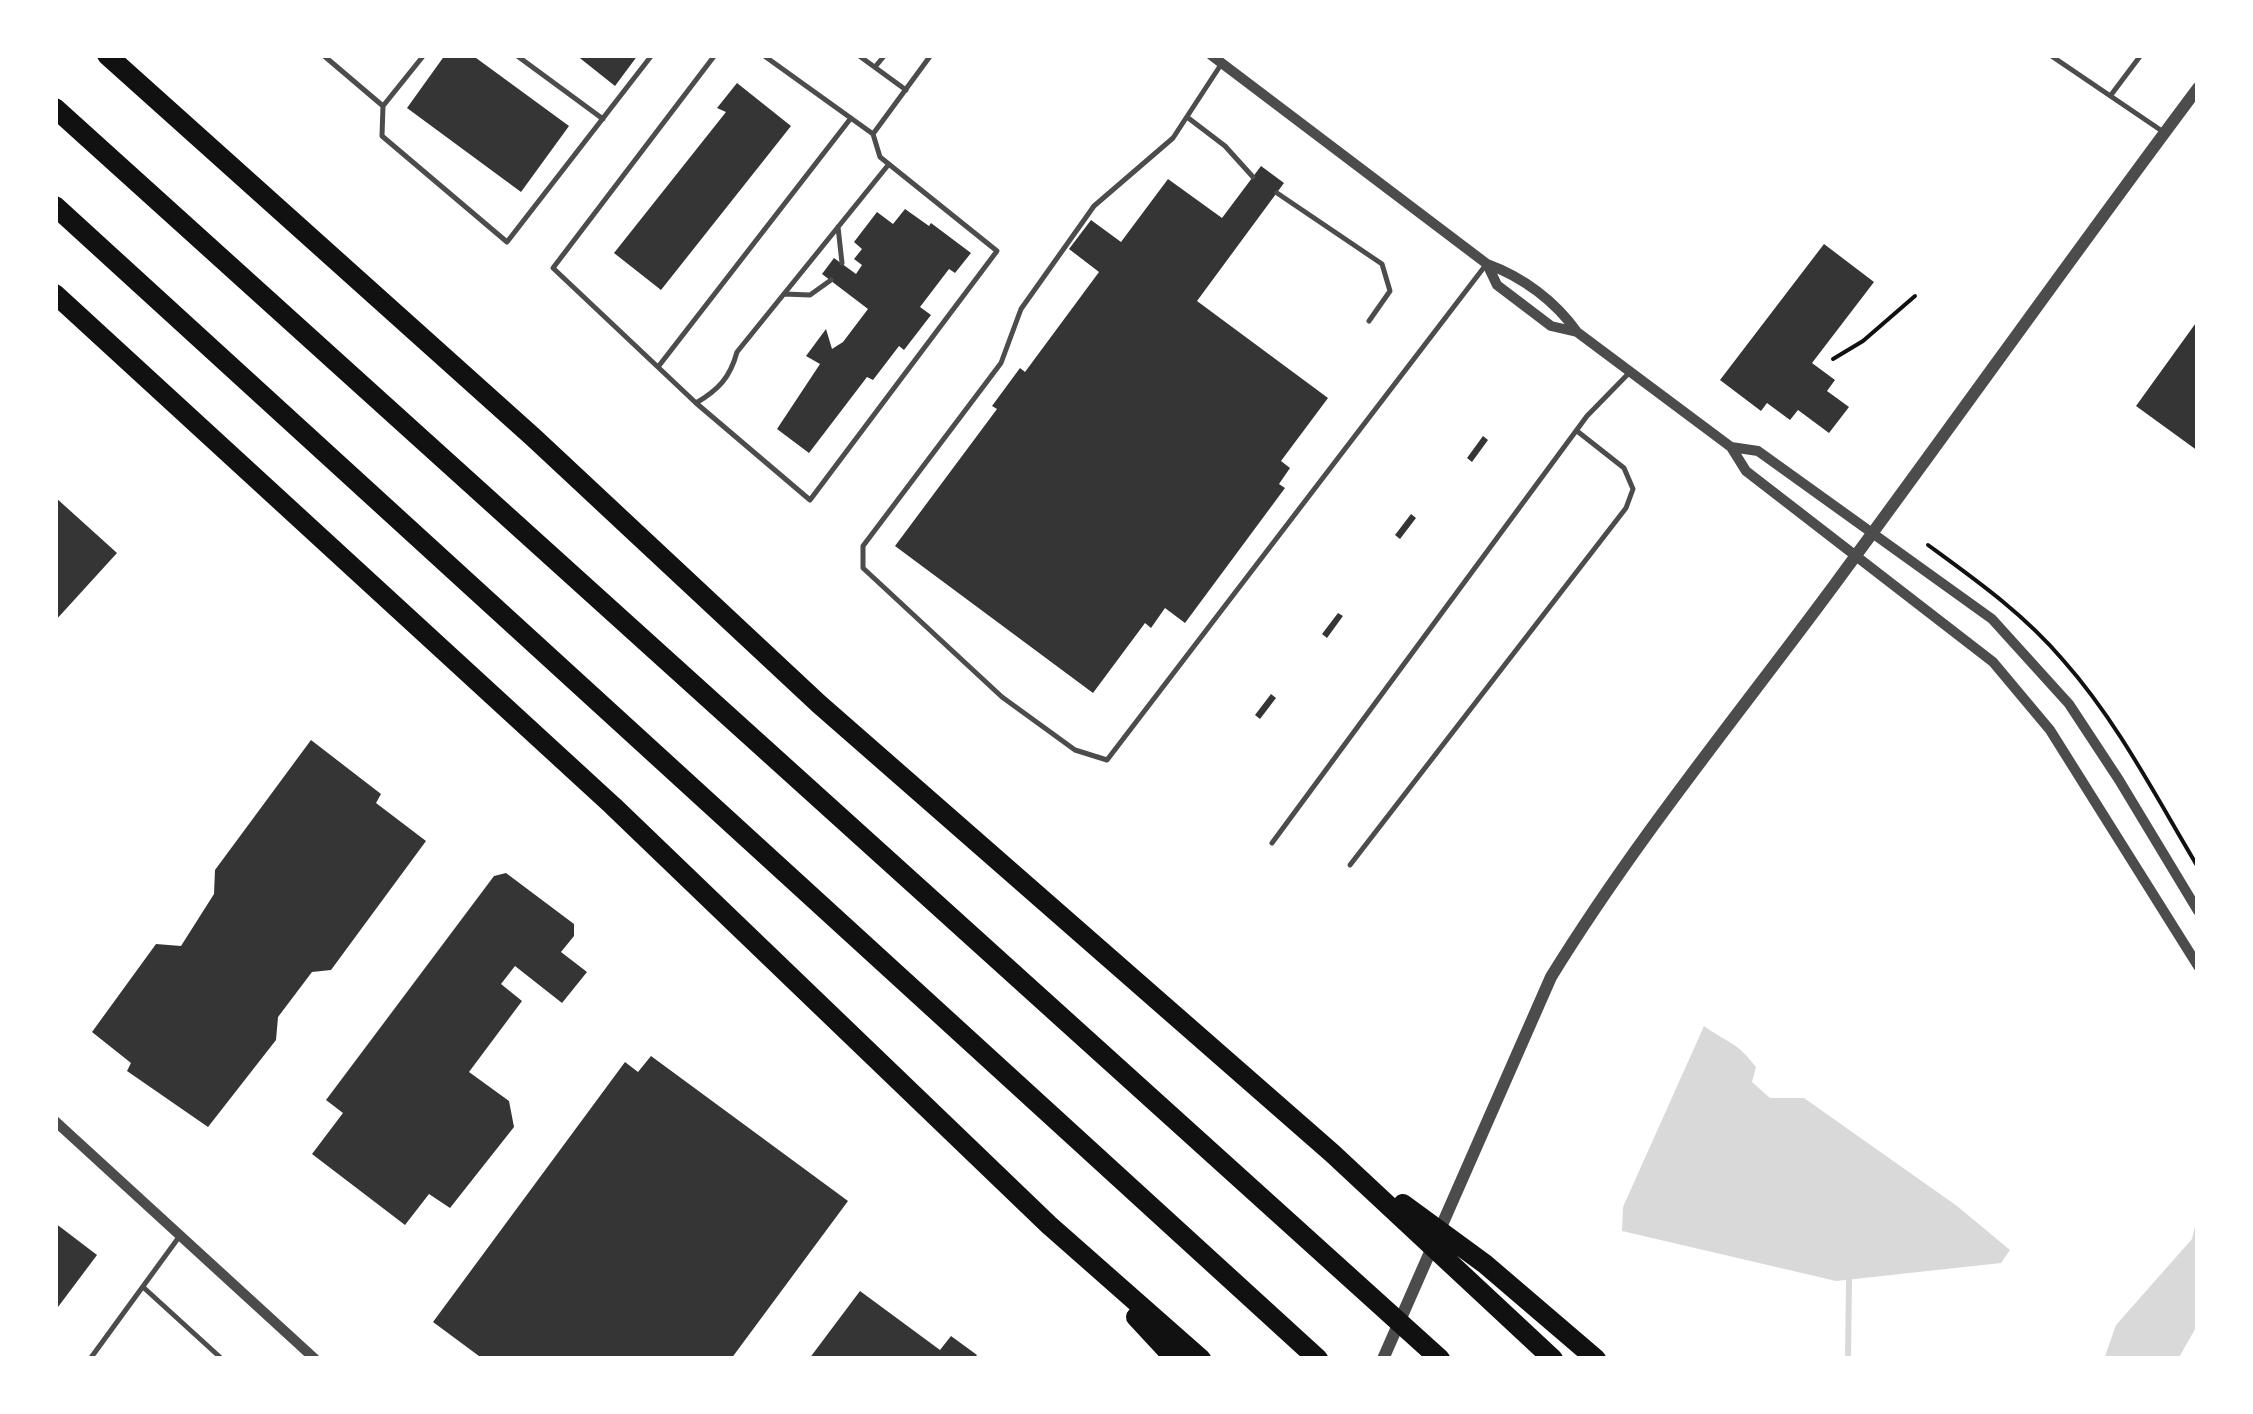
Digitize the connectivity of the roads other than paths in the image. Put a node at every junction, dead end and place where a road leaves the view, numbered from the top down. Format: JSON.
{"nodes":[{"id":1,"x":106,"y":55,"type":"edge"},
{"id":2,"x":323,"y":55,"type":"edge"},
{"id":3,"x":424,"y":55,"type":"edge"},
{"id":4,"x":516,"y":55,"type":"edge"},
{"id":5,"x":652,"y":55,"type":"edge"},
{"id":6,"x":715,"y":55,"type":"edge"},
{"id":7,"x":763,"y":55,"type":"edge"},
{"id":8,"x":858,"y":55,"type":"edge"},
{"id":9,"x":884,"y":55,"type":"edge"},
{"id":10,"x":931,"y":55,"type":"edge"},
{"id":11,"x":1211,"y":55,"type":"edge"},
{"id":12,"x":2050,"y":55,"type":"edge"},
{"id":13,"x":2141,"y":55,"type":"edge"},
{"id":14,"x":1222,"y":64,"type":"junction"},
{"id":15,"x":875,"y":68,"type":"junction"},
{"id":16,"x":2198,"y":88,"type":"edge"},
{"id":17,"x":906,"y":90,"type":"junction"},
{"id":18,"x":2111,"y":95,"type":"junction"},
{"id":19,"x":383,"y":106,"type":"junction"},
{"id":20,"x":55,"y":108,"type":"edge"},
{"id":21,"x":1187,"y":116,"type":"junction"},
{"id":22,"x":850,"y":118,"type":"junction"},
{"id":23,"x":604,"y":120,"type":"junction"},
{"id":24,"x":2164,"y":133,"type":"junction"},
{"id":25,"x":873,"y":134,"type":"junction"},
{"id":26,"x":889,"y":164,"type":"junction"},
{"id":27,"x":1253,"y":177,"type":"dead end"},
{"id":28,"x":1277,"y":193,"type":"dead end"},
{"id":29,"x":55,"y":206,"type":"edge"},
{"id":30,"x":838,"y":227,"type":"junction"},
{"id":31,"x":842,"y":263,"type":"dead end"},
{"id":32,"x":1487,"y":264,"type":"junction"},
{"id":33,"x":831,"y":280,"type":"dead end"},
{"id":34,"x":55,"y":294,"type":"edge"},
{"id":35,"x":784,"y":294,"type":"junction"},
{"id":36,"x":1369,"y":321,"type":"dead end"},
{"id":37,"x":1577,"y":332,"type":"junction"},
{"id":38,"x":658,"y":367,"type":"junction"},
{"id":39,"x":1630,"y":371,"type":"junction"},
{"id":40,"x":696,"y":403,"type":"junction"},
{"id":41,"x":1576,"y":431,"type":"junction"},
{"id":42,"x":1731,"y":446,"type":"junction"},
{"id":43,"x":1871,"y":535,"type":"junction"},
{"id":44,"x":1856,"y":555,"type":"junction"},
{"id":45,"x":1272,"y":843,"type":"dead end"},
{"id":46,"x":1350,"y":865,"type":"dead end"},
{"id":47,"x":2198,"y":911,"type":"edge"},
{"id":48,"x":2198,"y":966,"type":"edge"},
{"id":49,"x":55,"y":1121,"type":"edge"},
{"id":50,"x":1332,"y":1153,"type":"junction"},
{"id":51,"x":1049,"y":1224,"type":"junction"},
{"id":52,"x":179,"y":1237,"type":"junction"},
{"id":53,"x":143,"y":1287,"type":"junction"},
{"id":54,"x":90,"y":1359,"type":"edge"},
{"id":55,"x":222,"y":1359,"type":"edge"},
{"id":56,"x":315,"y":1359,"type":"edge"},
{"id":57,"x":1175,"y":1359,"type":"edge"},
{"id":58,"x":1201,"y":1359,"type":"edge"},
{"id":59,"x":1318,"y":1359,"type":"edge"},
{"id":60,"x":1383,"y":1359,"type":"edge"},
{"id":61,"x":1440,"y":1359,"type":"edge"},
{"id":62,"x":1553,"y":1359,"type":"edge"},
{"id":63,"x":1596,"y":1359,"type":"edge"}],
"edges":[{"from":1,"to":50,"type":"highway"},
{"from":2,"to":19,"type":"lane"},
{"from":3,"to":19,"type":"lane"},
{"from":4,"to":23,"type":"lane"},
{"from":5,"to":23,"type":"lane"},
{"from":6,"to":38,"type":"lane"},
{"from":7,"to":22,"type":"lane"},
{"from":8,"to":15,"type":"lane"},
{"from":9,"to":15,"type":"lane"},
{"from":10,"to":17,"type":"lane"},
{"from":11,"to":14,"type":"street"},
{"from":12,"to":18,"type":"lane"},
{"from":13,"to":18,"type":"lane"},
{"from":14,"to":21,"type":"lane"},
{"from":14,"to":32,"type":"street"},
{"from":15,"to":17,"type":"lane"},
{"from":16,"to":24,"type":"street"},
{"from":17,"to":25,"type":"lane"},
{"from":18,"to":24,"type":"lane"},
{"from":19,"to":23,"type":"lane"},
{"from":20,"to":61,"type":"highway"},
{"from":21,"to":27,"type":"lane"},
{"from":21,"to":32,"type":"lane"},
{"from":22,"to":25,"type":"lane"},
{"from":22,"to":38,"type":"lane"},
{"from":24,"to":43,"type":"street"},
{"from":25,"to":26,"type":"lane"},
{"from":26,"to":30,"type":"lane"},
{"from":26,"to":40,"type":"lane"},
{"from":28,"to":36,"type":"lane"},
{"from":29,"to":59,"type":"highway"},
{"from":30,"to":31,"type":"lane"},
{"from":30,"to":35,"type":"lane"},
{"from":32,"to":37,"type":"street"},
{"from":32,"to":37,"type":"street"},
{"from":33,"to":35,"type":"lane"},
{"from":34,"to":51,"type":"highway"},
{"from":35,"to":40,"type":"lane"},
{"from":37,"to":39,"type":"street"},
{"from":38,"to":40,"type":"lane"},
{"from":39,"to":41,"type":"lane"},
{"from":39,"to":42,"type":"street"},
{"from":41,"to":45,"type":"lane"},
{"from":41,"to":46,"type":"lane"},
{"from":42,"to":43,"type":"street"},
{"from":42,"to":44,"type":"street"},
{"from":43,"to":44,"type":"street"},
{"from":43,"to":47,"type":"street"},
{"from":44,"to":48,"type":"street"},
{"from":44,"to":60,"type":"street"},
{"from":49,"to":52,"type":"street"},
{"from":50,"to":62,"type":"highway"},
{"from":50,"to":63,"type":"highway"},
{"from":51,"to":57,"type":"highway"},
{"from":51,"to":58,"type":"highway"},
{"from":52,"to":53,"type":"lane"},
{"from":52,"to":56,"type":"street"},
{"from":53,"to":54,"type":"lane"},
{"from":53,"to":55,"type":"lane"}]}
